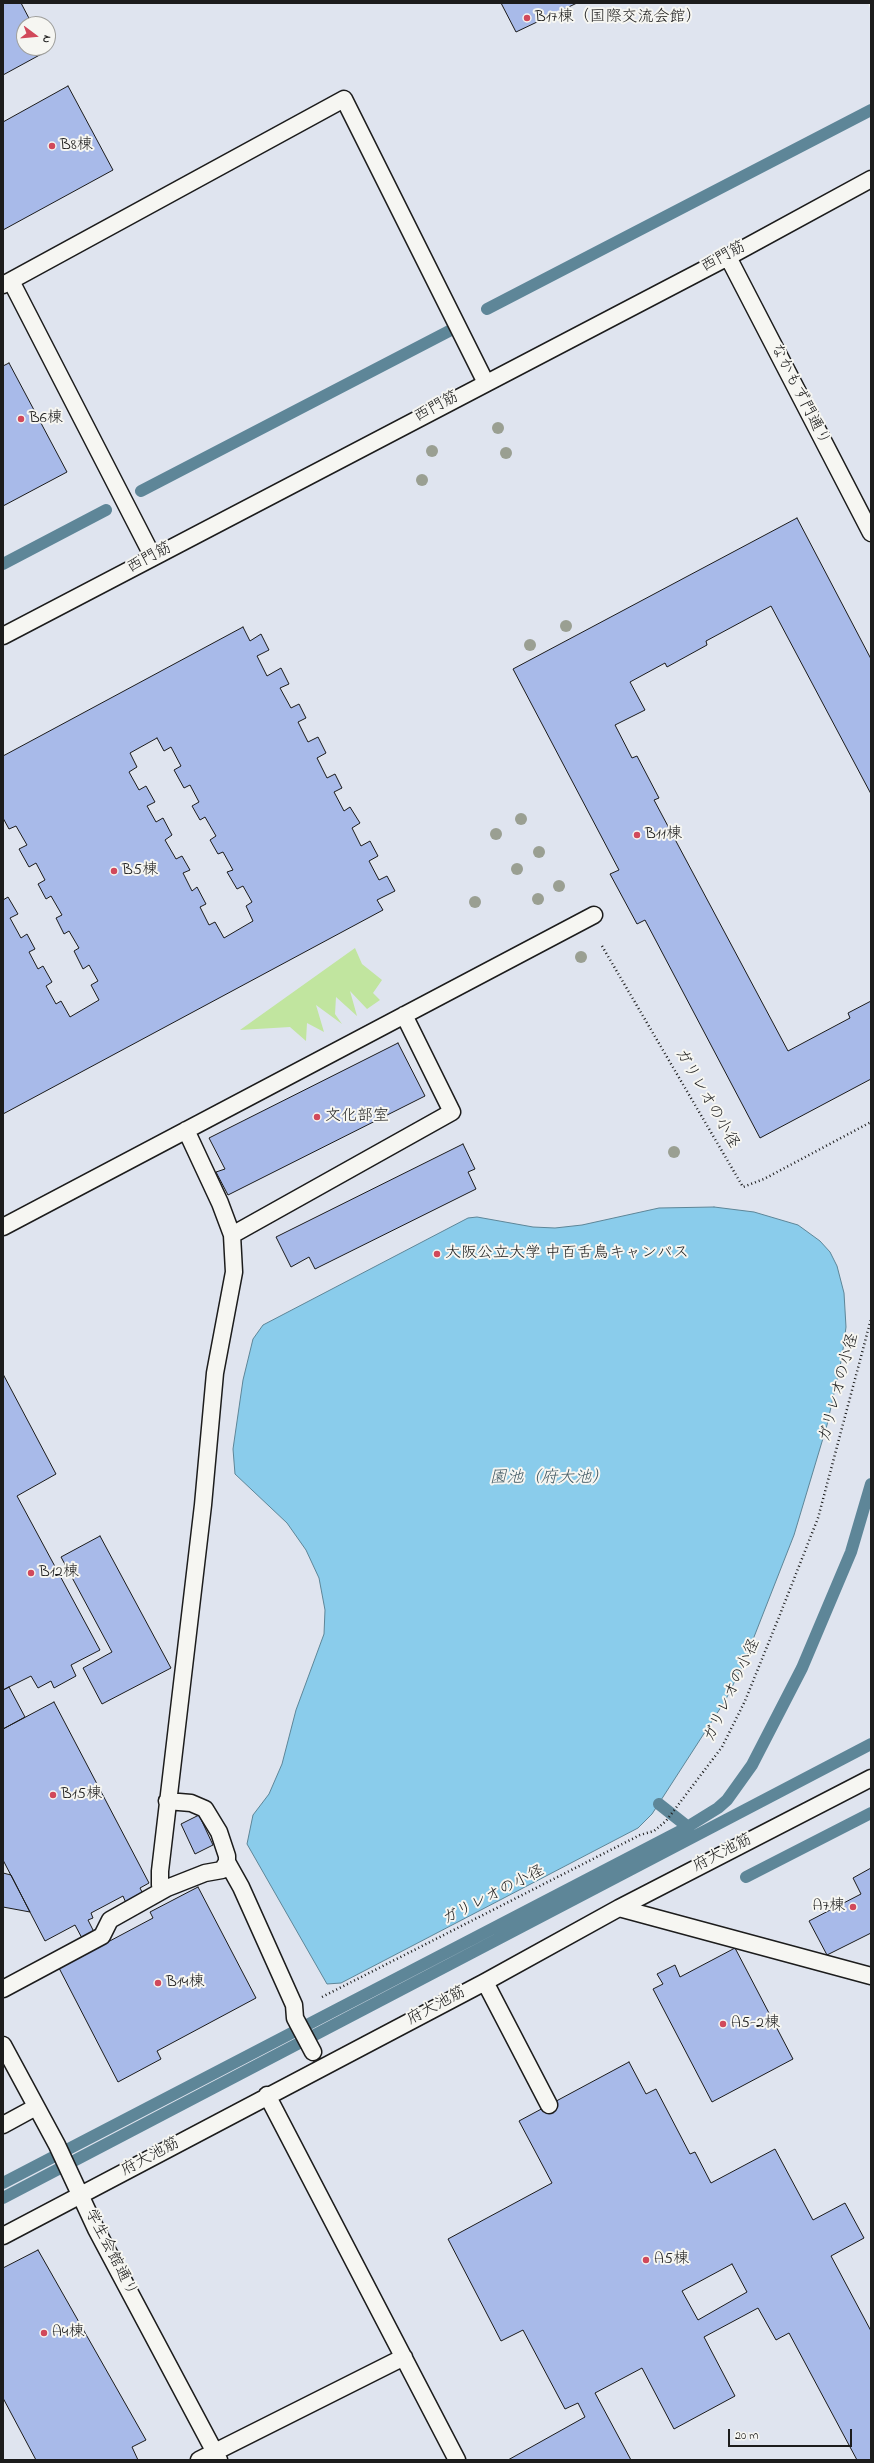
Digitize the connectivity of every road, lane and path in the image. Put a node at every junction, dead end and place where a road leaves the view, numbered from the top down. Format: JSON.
{"nodes":[{"id":1,"x":871,"y":179,"type":"edge"},
{"id":2,"x":728,"y":257,"type":"junction"},
{"id":3,"x":7,"y":283,"type":"edge"},
{"id":4,"x":486,"y":383,"type":"junction"},
{"id":5,"x":871,"y":533,"type":"edge"},
{"id":6,"x":153,"y":557,"type":"junction"},
{"id":7,"x":3,"y":636,"type":"edge"},
{"id":8,"x":591,"y":917,"type":"joint"},
{"id":9,"x":404,"y":1015,"type":"junction"},
{"id":10,"x":871,"y":1122,"type":"edge"},
{"id":11,"x":186,"y":1130,"type":"junction"},
{"id":12,"x":3,"y":1227,"type":"edge"},
{"id":13,"x":232,"y":1235,"type":"junction"},
{"id":14,"x":871,"y":1319,"type":"edge"},
{"id":15,"x":871,"y":1778,"type":"edge"},
{"id":16,"x":167,"y":1801,"type":"junction"},
{"id":17,"x":226,"y":1862,"type":"junction"},
{"id":18,"x":167,"y":1888,"type":"junction"},
{"id":19,"x":619,"y":1908,"type":"junction"},
{"id":20,"x":871,"y":1976,"type":"edge"},
{"id":21,"x":485,"y":1982,"type":"junction"},
{"id":22,"x":3,"y":1989,"type":"edge"},
{"id":23,"x":294,"y":2014,"type":"junction"},
{"id":24,"x":3,"y":2045,"type":"edge"},
{"id":25,"x":315,"y":2056,"type":"junction"},
{"id":26,"x":268,"y":2095,"type":"junction"},
{"id":27,"x":549,"y":2105,"type":"dead end"},
{"id":28,"x":36,"y":2107,"type":"junction"},
{"id":29,"x":3,"y":2125,"type":"edge"},
{"id":30,"x":82,"y":2195,"type":"junction"},
{"id":31,"x":3,"y":2236,"type":"edge"},
{"id":32,"x":404,"y":2357,"type":"junction"},
{"id":33,"x":217,"y":2456,"type":"edge"},
{"id":34,"x":199,"y":2460,"type":"edge"},
{"id":35,"x":457,"y":2460,"type":"edge"}],
"edges":[{"from":1,"to":2,"type":"lane","name":"西門筋"},
{"from":2,"to":4,"type":"lane","name":"西門筋"},
{"from":2,"to":5,"type":"lane","name":"なかもず門通り"},
{"from":3,"to":4,"type":"lane"},
{"from":3,"to":6,"type":"lane"},
{"from":4,"to":6,"type":"lane","name":"西門筋"},
{"from":6,"to":7,"type":"lane","name":"西門筋"},
{"from":8,"to":9,"type":"lane"},
{"from":8,"to":10,"type":"path","name":"ガリレオの小径"},
{"from":9,"to":11,"type":"lane"},
{"from":9,"to":13,"type":"lane"},
{"from":11,"to":12,"type":"lane"},
{"from":11,"to":13,"type":"lane"},
{"from":13,"to":16,"type":"lane"},
{"from":14,"to":23,"type":"path","name":"ガリレオの小径"},
{"from":15,"to":19,"type":"lane","name":"府大池筋"},
{"from":16,"to":17,"type":"lane"},
{"from":16,"to":18,"type":"lane"},
{"from":17,"to":18,"type":"lane"},
{"from":17,"to":23,"type":"lane"},
{"from":18,"to":22,"type":"lane"},
{"from":19,"to":20,"type":"lane"},
{"from":19,"to":21,"type":"lane","name":"府大池筋"},
{"from":21,"to":25,"type":"lane","name":"府大池筋"},
{"from":21,"to":27,"type":"lane"},
{"from":23,"to":25,"type":"lane"},
{"from":24,"to":28,"type":"lane","name":"学生会館通り"},
{"from":25,"to":26,"type":"lane","name":"府大池筋"},
{"from":26,"to":30,"type":"lane","name":"府大池筋"},
{"from":26,"to":32,"type":"lane"},
{"from":28,"to":29,"type":"lane"},
{"from":28,"to":30,"type":"lane","name":"学生会館通り"},
{"from":30,"to":31,"type":"lane","name":"府大池筋"},
{"from":30,"to":33,"type":"lane","name":"学生会館通り"},
{"from":32,"to":33,"type":"lane"},
{"from":32,"to":35,"type":"lane"},
{"from":33,"to":34,"type":"lane"}]}
